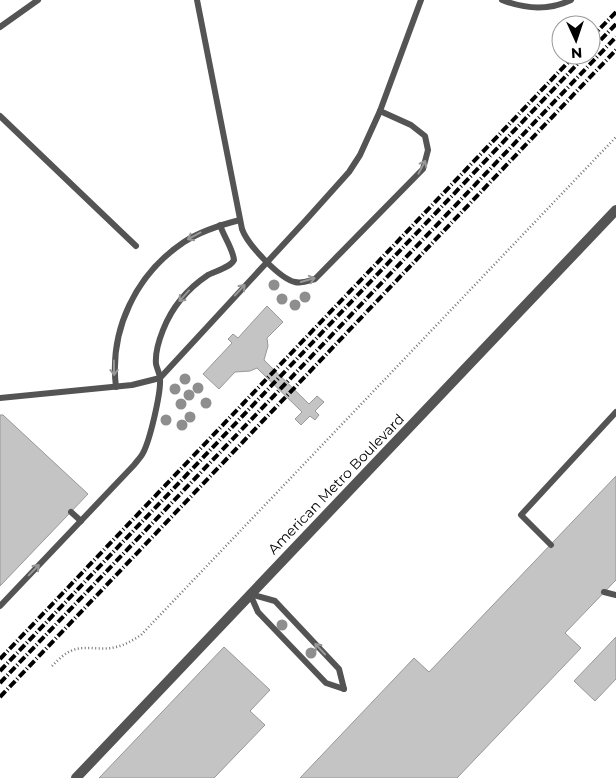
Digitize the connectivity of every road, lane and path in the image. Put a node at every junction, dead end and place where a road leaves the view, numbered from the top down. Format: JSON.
{"nodes":[{"id":1,"x":38,"y":0,"type":"edge"},
{"id":2,"x":197,"y":0,"type":"edge"},
{"id":3,"x":421,"y":0,"type":"edge"},
{"id":4,"x":502,"y":0,"type":"edge"},
{"id":5,"x":571,"y":0,"type":"edge"},
{"id":6,"x":0,"y":27,"type":"edge"},
{"id":7,"x":380,"y":111,"type":"junction"},
{"id":8,"x":0,"y":116,"type":"edge"},
{"id":9,"x":616,"y":137,"type":"edge"},
{"id":10,"x":615,"y":215,"type":"edge"},
{"id":11,"x":240,"y":220,"type":"junction"},
{"id":12,"x":220,"y":225,"type":"junction"},
{"id":13,"x":136,"y":246,"type":"dead end"},
{"id":14,"x":267,"y":262,"type":"junction"},
{"id":15,"x":160,"y":378,"type":"junction"},
{"id":16,"x":116,"y":387,"type":"junction"},
{"id":17,"x":0,"y":398,"type":"edge"},
{"id":18,"x":616,"y":412,"type":"edge"},
{"id":19,"x":71,"y":512,"type":"dead end"},
{"id":20,"x":81,"y":521,"type":"junction"},
{"id":21,"x":551,"y":545,"type":"dead end"},
{"id":22,"x":604,"y":592,"type":"dead end"},
{"id":23,"x":250,"y":594,"type":"junction"},
{"id":24,"x":616,"y":595,"type":"edge"},
{"id":25,"x":0,"y":606,"type":"edge"},
{"id":26,"x":52,"y":666,"type":"dead end"},
{"id":27,"x":76,"y":778,"type":"edge"}],
"edges":[{"from":1,"to":6,"type":"lane"},
{"from":2,"to":11,"type":"lane"},
{"from":3,"to":7,"type":"lane"},
{"from":4,"to":5,"type":"lane"},
{"from":7,"to":14,"type":"lane"},
{"from":14,"to":7,"type":"lane","one_way":true},
{"from":8,"to":13,"type":"lane"},
{"from":9,"to":26,"type":"path"},
{"from":10,"to":23,"type":"street","name":"American Metro Boulevard"},
{"from":11,"to":12,"type":"lane"},
{"from":11,"to":14,"type":"lane"},
{"from":12,"to":15,"type":"lane","one_way":true},
{"from":12,"to":16,"type":"lane","one_way":true},
{"from":15,"to":14,"type":"lane","one_way":true},
{"from":15,"to":16,"type":"lane"},
{"from":15,"to":20,"type":"lane"},
{"from":16,"to":17,"type":"lane"},
{"from":18,"to":21,"type":"lane"},
{"from":19,"to":20,"type":"lane"},
{"from":25,"to":20,"type":"lane","one_way":true},
{"from":22,"to":24,"type":"lane"},
{"from":23,"to":23,"type":"lane","one_way":true},
{"from":23,"to":27,"type":"street","name":"American Metro Boulevard"}]}
